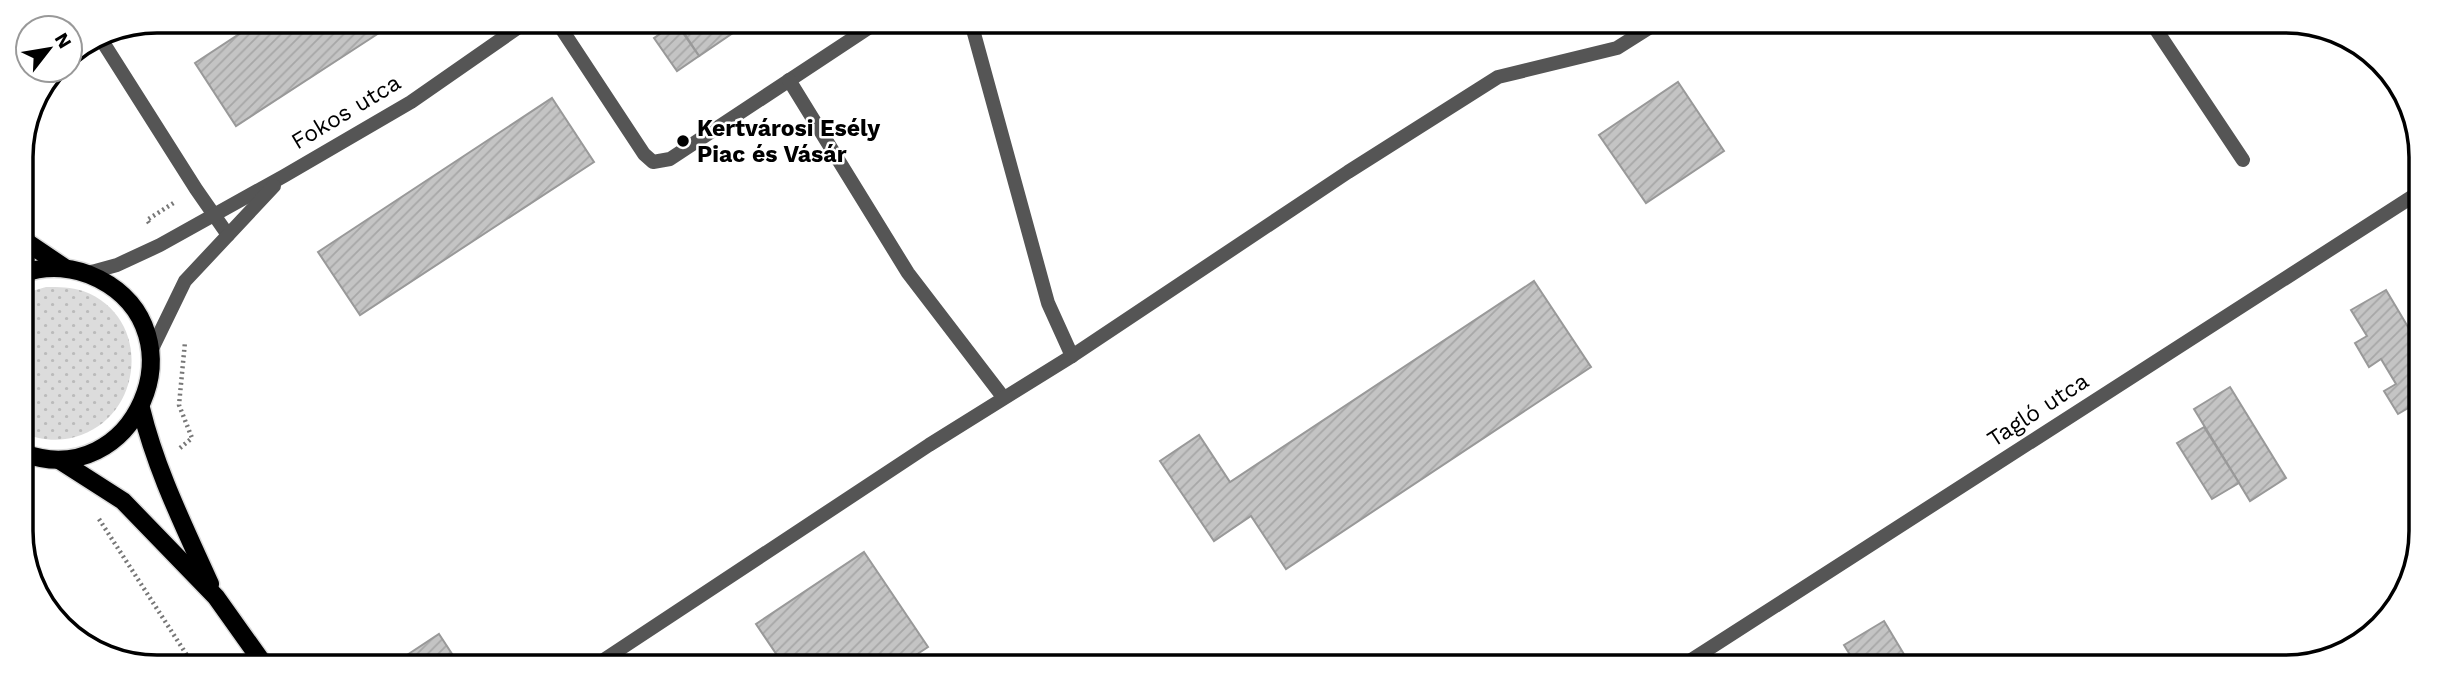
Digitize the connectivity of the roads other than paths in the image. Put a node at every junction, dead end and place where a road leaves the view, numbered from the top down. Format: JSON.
{"nodes":[{"id":1,"x":510,"y":33,"type":"edge"},
{"id":2,"x":564,"y":33,"type":"edge"},
{"id":3,"x":861,"y":33,"type":"edge"},
{"id":4,"x":974,"y":33,"type":"edge"},
{"id":5,"x":1641,"y":33,"type":"edge"},
{"id":6,"x":2158,"y":33,"type":"edge"},
{"id":7,"x":105,"y":45,"type":"edge"},
{"id":8,"x":789,"y":80,"type":"junction"},
{"id":9,"x":2243,"y":160,"type":"dead end"},
{"id":10,"x":284,"y":176,"type":"junction"},
{"id":11,"x":2409,"y":199,"type":"edge"},
{"id":12,"x":212,"y":214,"type":"junction"},
{"id":13,"x":228,"y":235,"type":"junction"},
{"id":14,"x":34,"y":247,"type":"edge"},
{"id":15,"x":65,"y":268,"type":"junction"},
{"id":16,"x":34,"y":271,"type":"edge"},
{"id":17,"x":88,"y":273,"type":"junction"},
{"id":18,"x":151,"y":351,"type":"junction"},
{"id":19,"x":1072,"y":356,"type":"junction"},
{"id":20,"x":1003,"y":397,"type":"junction"},
{"id":21,"x":141,"y":408,"type":"junction"},
{"id":22,"x":33,"y":457,"type":"edge"},
{"id":23,"x":60,"y":460,"type":"junction"},
{"id":24,"x":216,"y":597,"type":"junction"},
{"id":25,"x":1700,"y":654,"type":"edge"},
{"id":26,"x":257,"y":655,"type":"edge"},
{"id":27,"x":611,"y":655,"type":"edge"}],
"edges":[{"from":1,"to":10,"type":"street","name":"Fokos utca"},
{"from":2,"to":8,"type":"street"},
{"from":3,"to":8,"type":"street"},
{"from":4,"to":19,"type":"street"},
{"from":5,"to":19,"type":"street"},
{"from":6,"to":9,"type":"street"},
{"from":7,"to":12,"type":"street"},
{"from":8,"to":20,"type":"street"},
{"from":10,"to":12,"type":"street","name":"Fokos utca"},
{"from":10,"to":13,"type":"street"},
{"from":11,"to":25,"type":"street","name":"Tagló utca"},
{"from":12,"to":13,"type":"street"},
{"from":12,"to":17,"type":"street","name":"Fokos utca"},
{"from":13,"to":18,"type":"street"},
{"from":14,"to":15,"type":"main road"},
{"from":15,"to":16,"type":"main road"},
{"from":15,"to":17,"type":"main road"},
{"from":17,"to":18,"type":"main road"},
{"from":18,"to":21,"type":"main road"},
{"from":19,"to":20,"type":"street"},
{"from":20,"to":27,"type":"street"},
{"from":21,"to":23,"type":"main road"},
{"from":21,"to":24,"type":"main road"},
{"from":22,"to":23,"type":"main road"},
{"from":23,"to":24,"type":"main road"},
{"from":24,"to":26,"type":"main road"}]}
